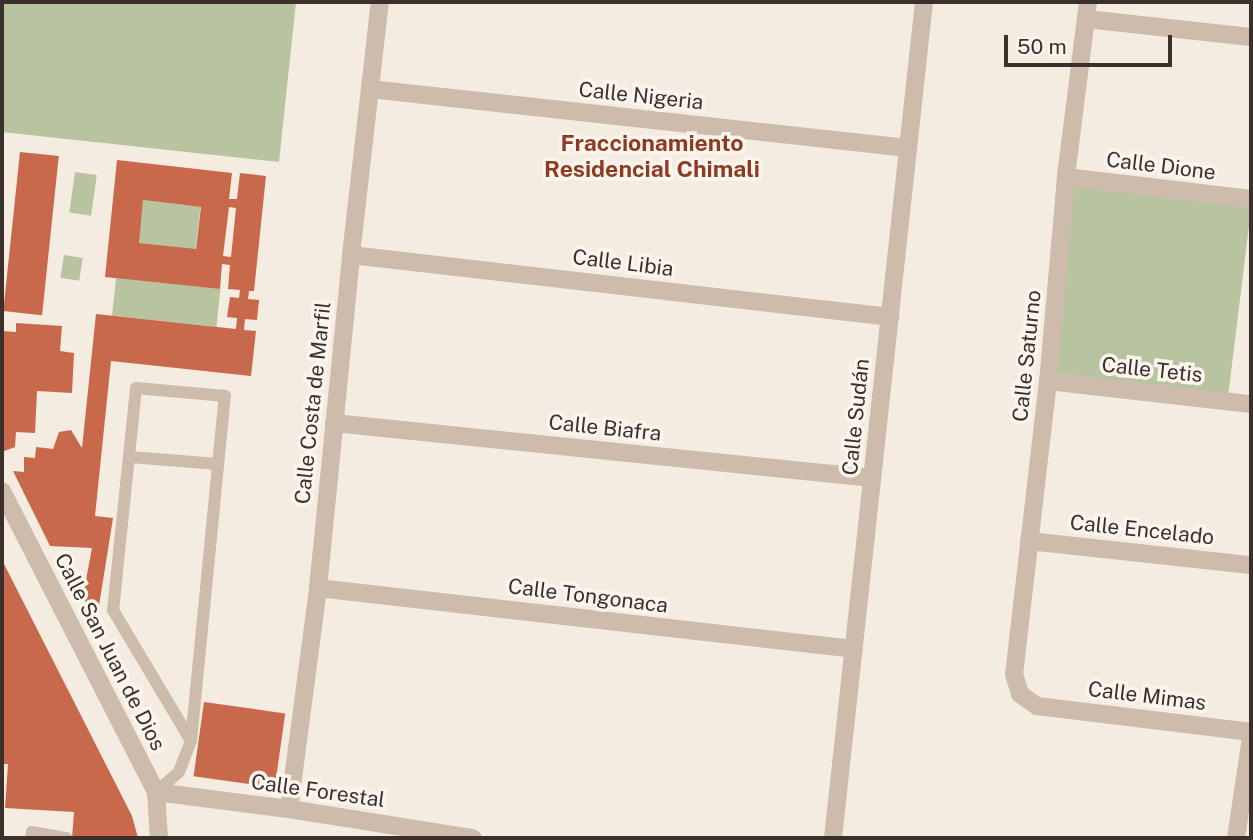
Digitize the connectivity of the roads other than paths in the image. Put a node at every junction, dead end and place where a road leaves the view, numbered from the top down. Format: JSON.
{"nodes":[{"id":1,"x":380,"y":2,"type":"edge"},
{"id":2,"x":924,"y":2,"type":"edge"},
{"id":3,"x":1087,"y":10,"type":"edge"},
{"id":4,"x":1251,"y":37,"type":"edge"},
{"id":5,"x":370,"y":89,"type":"junction"},
{"id":6,"x":908,"y":148,"type":"junction"},
{"id":7,"x":1066,"y":177,"type":"junction"},
{"id":8,"x":1251,"y":199,"type":"edge"},
{"id":9,"x":351,"y":255,"type":"junction"},
{"id":10,"x":890,"y":317,"type":"junction"},
{"id":11,"x":1048,"y":381,"type":"junction"},
{"id":12,"x":1251,"y":404,"type":"edge"},
{"id":13,"x":334,"y":423,"type":"junction"},
{"id":14,"x":130,"y":457,"type":"junction"},
{"id":15,"x":218,"y":464,"type":"junction"},
{"id":16,"x":872,"y":478,"type":"junction"},
{"id":17,"x":2,"y":491,"type":"edge"},
{"id":18,"x":1029,"y":541,"type":"junction"},
{"id":19,"x":1251,"y":565,"type":"edge"},
{"id":20,"x":318,"y":588,"type":"junction"},
{"id":21,"x":854,"y":649,"type":"junction"},
{"id":22,"x":1037,"y":706,"type":"joint"},
{"id":23,"x":1251,"y":732,"type":"edge"},
{"id":24,"x":1251,"y":738,"type":"edge"},
{"id":25,"x":191,"y":741,"type":"junction"},
{"id":26,"x":156,"y":792,"type":"junction"},
{"id":27,"x":289,"y":809,"type":"junction"},
{"id":28,"x":31,"y":838,"type":"edge"},
{"id":29,"x":66,"y":838,"type":"edge"},
{"id":30,"x":159,"y":838,"type":"edge"},
{"id":31,"x":473,"y":838,"type":"edge"},
{"id":32,"x":833,"y":838,"type":"edge"},
{"id":33,"x":1236,"y":838,"type":"edge"}],
"edges":[{"from":1,"to":5,"type":"street","name":"Calle Costa de Marfil"},
{"from":2,"to":6,"type":"street","name":"Calle Sudán"},
{"from":3,"to":4,"type":"street"},
{"from":3,"to":7,"type":"street","name":"Calle Saturno"},
{"from":5,"to":6,"type":"street","name":"Calle Nigeria"},
{"from":5,"to":9,"type":"street","name":"Calle Costa de Marfil"},
{"from":6,"to":10,"type":"street","name":"Calle Sudán"},
{"from":7,"to":8,"type":"street","name":"Calle Dione"},
{"from":7,"to":11,"type":"street","name":"Calle Saturno"},
{"from":9,"to":10,"type":"street","name":"Calle Libia"},
{"from":9,"to":13,"type":"street","name":"Calle Costa de Marfil"},
{"from":10,"to":16,"type":"street","name":"Calle Sudán"},
{"from":11,"to":12,"type":"street","name":"Calle Tetis"},
{"from":11,"to":18,"type":"street","name":"Calle Saturno"},
{"from":13,"to":16,"type":"street","name":"Calle Biafra"},
{"from":13,"to":20,"type":"street","name":"Calle Costa de Marfil"},
{"from":14,"to":15,"type":"lane"},
{"from":14,"to":15,"type":"lane"},
{"from":14,"to":25,"type":"lane"},
{"from":15,"to":25,"type":"lane"},
{"from":16,"to":21,"type":"street","name":"Calle Sudán"},
{"from":17,"to":26,"type":"street","name":"Calle San Juan de Dios"},
{"from":18,"to":19,"type":"street","name":"Calle Encelado"},
{"from":18,"to":22,"type":"street","name":"Calle Saturno"},
{"from":20,"to":21,"type":"street","name":"Calle Tongonaca"},
{"from":20,"to":27,"type":"street","name":"Calle Costa de Marfil"},
{"from":21,"to":32,"type":"street","name":"Calle Sudán"},
{"from":22,"to":23,"type":"street","name":"Calle Mimas"},
{"from":24,"to":33,"type":"street"},
{"from":25,"to":26,"type":"lane"},
{"from":26,"to":27,"type":"street","name":"Calle Forestal"},
{"from":26,"to":30,"type":"street","name":"Calle San Juan de Dios"},
{"from":27,"to":31,"type":"street","name":"Calle Forestal"},
{"from":28,"to":29,"type":"lane"}]}
